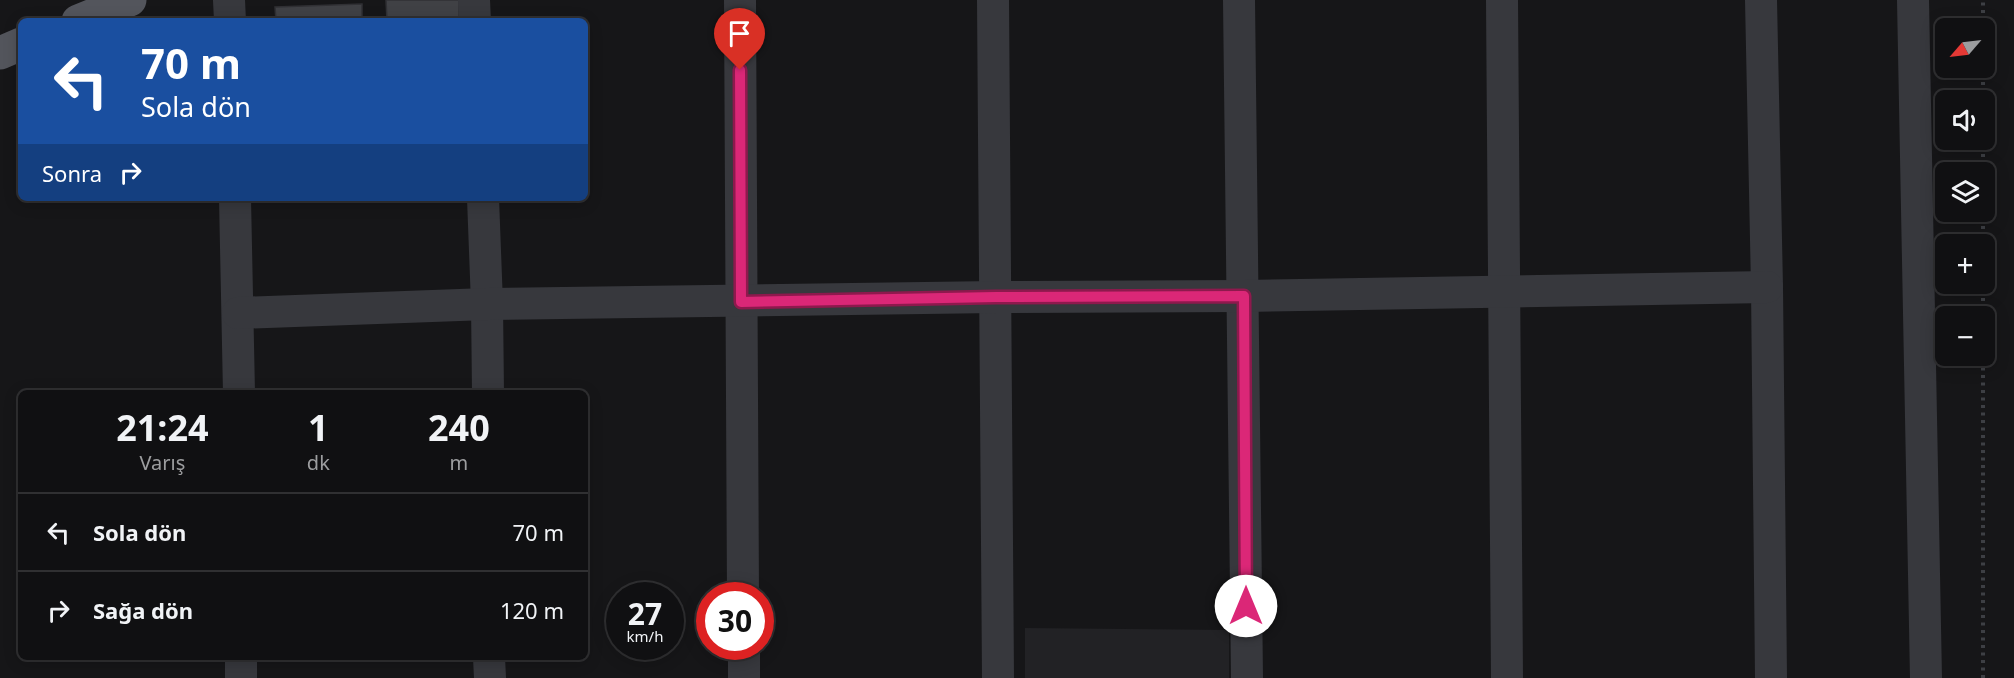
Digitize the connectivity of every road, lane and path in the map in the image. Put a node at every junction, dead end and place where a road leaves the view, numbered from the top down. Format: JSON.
{"nodes":[{"id":1,"x":130,"y":0,"type":"edge"},
{"id":2,"x":229,"y":0,"type":"edge"},
{"id":3,"x":474,"y":0,"type":"edge"},
{"id":4,"x":740,"y":0,"type":"edge"},
{"id":5,"x":993,"y":0,"type":"edge"},
{"id":6,"x":1239,"y":0,"type":"edge"},
{"id":7,"x":1502,"y":0,"type":"edge"},
{"id":8,"x":1761,"y":0,"type":"edge"},
{"id":9,"x":1913,"y":0,"type":"edge"},
{"id":10,"x":1983,"y":0,"type":"edge"},
{"id":11,"x":85,"y":18,"type":"edge"},
{"id":12,"x":230,"y":18,"type":"edge"},
{"id":13,"x":475,"y":18,"type":"edge"},
{"id":14,"x":1983,"y":18,"type":"edge"},
{"id":15,"x":18,"y":46,"type":"edge"},
{"id":16,"x":0,"y":53,"type":"edge"},
{"id":17,"x":235,"y":201,"type":"edge"},
{"id":18,"x":483,"y":201,"type":"edge"},
{"id":19,"x":1767,"y":287,"type":"junction"},
{"id":20,"x":1505,"y":292,"type":"junction"},
{"id":21,"x":1244,"y":296,"type":"junction"},
{"id":22,"x":996,"y":297,"type":"junction"},
{"id":23,"x":741,"y":302,"type":"junction"},
{"id":24,"x":487,"y":304,"type":"junction"},
{"id":25,"x":238,"y":313,"type":"junction"},
{"id":26,"x":1983,"y":366,"type":"edge"},
{"id":27,"x":239,"y":390,"type":"edge"},
{"id":28,"x":488,"y":390,"type":"edge"},
{"id":29,"x":743,"y":582,"type":"edge"},
{"id":30,"x":241,"y":660,"type":"edge"},
{"id":31,"x":489,"y":660,"type":"edge"},
{"id":32,"x":744,"y":660,"type":"edge"},
{"id":33,"x":241,"y":678,"type":"edge"},
{"id":34,"x":490,"y":678,"type":"edge"},
{"id":35,"x":744,"y":678,"type":"edge"},
{"id":36,"x":998,"y":678,"type":"edge"},
{"id":37,"x":1247,"y":678,"type":"edge"},
{"id":38,"x":1507,"y":678,"type":"edge"},
{"id":39,"x":1771,"y":678,"type":"edge"},
{"id":40,"x":1926,"y":678,"type":"edge"},
{"id":41,"x":1983,"y":678,"type":"edge"}],
"edges":[{"from":1,"to":11,"type":"main road"},
{"from":2,"to":12,"type":"street"},
{"from":3,"to":13,"type":"street"},
{"from":4,"to":23,"type":"street"},
{"from":5,"to":22,"type":"street"},
{"from":6,"to":21,"type":"street"},
{"from":7,"to":20,"type":"street"},
{"from":8,"to":19,"type":"street"},
{"from":9,"to":40,"type":"street"},
{"from":10,"to":14,"type":"path"},
{"from":15,"to":16,"type":"main road"},
{"from":17,"to":25,"type":"street"},
{"from":18,"to":24,"type":"street"},
{"from":19,"to":20,"type":"street"},
{"from":19,"to":39,"type":"street"},
{"from":20,"to":21,"type":"street"},
{"from":20,"to":38,"type":"street"},
{"from":21,"to":22,"type":"street"},
{"from":21,"to":37,"type":"street"},
{"from":22,"to":23,"type":"street"},
{"from":22,"to":36,"type":"street"},
{"from":23,"to":24,"type":"street"},
{"from":23,"to":29,"type":"street"},
{"from":24,"to":25,"type":"street"},
{"from":24,"to":28,"type":"street"},
{"from":25,"to":27,"type":"street"},
{"from":26,"to":41,"type":"path"},
{"from":30,"to":33,"type":"street"},
{"from":31,"to":34,"type":"street"},
{"from":32,"to":35,"type":"street"}]}
